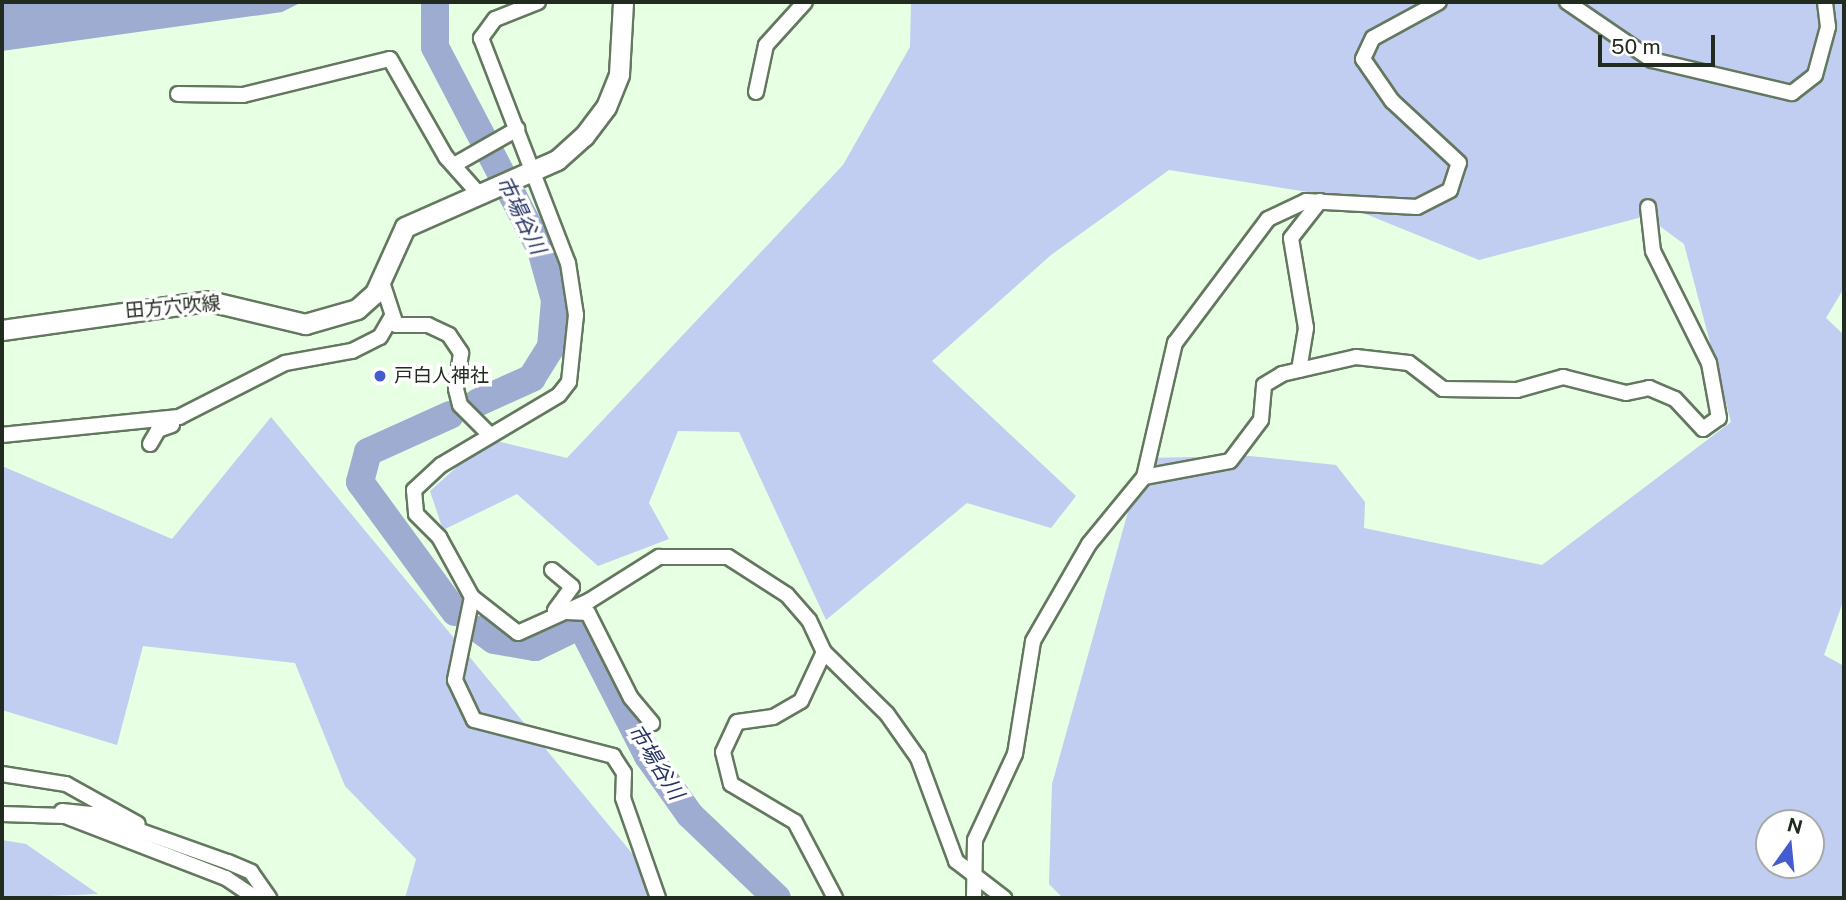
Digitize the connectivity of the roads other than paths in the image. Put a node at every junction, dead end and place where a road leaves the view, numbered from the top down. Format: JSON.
{"nodes":[{"id":1,"x":538,"y":2,"type":"edge"},
{"id":2,"x":623,"y":2,"type":"edge"},
{"id":3,"x":805,"y":2,"type":"edge"},
{"id":4,"x":1439,"y":2,"type":"edge"},
{"id":5,"x":1567,"y":2,"type":"edge"},
{"id":6,"x":1825,"y":2,"type":"edge"},
{"id":7,"x":756,"y":92,"type":"dead end"},
{"id":8,"x":178,"y":94,"type":"dead end"},
{"id":9,"x":511,"y":131,"type":"junction"},
{"id":10,"x":460,"y":162,"type":"junction"},
{"id":11,"x":526,"y":174,"type":"junction"},
{"id":12,"x":484,"y":191,"type":"junction"},
{"id":13,"x":1320,"y":201,"type":"junction"},
{"id":14,"x":1648,"y":207,"type":"dead end"},
{"id":15,"x":380,"y":277,"type":"junction"},
{"id":16,"x":392,"y":316,"type":"junction"},
{"id":17,"x":2,"y":330,"type":"edge"},
{"id":18,"x":1298,"y":370,"type":"junction"},
{"id":19,"x":184,"y":416,"type":"junction"},
{"id":20,"x":489,"y":434,"type":"junction"},
{"id":21,"x":2,"y":435,"type":"edge"},
{"id":22,"x":150,"y":444,"type":"dead end"},
{"id":23,"x":1144,"y":477,"type":"junction"},
{"id":24,"x":552,"y":570,"type":"dead end"},
{"id":25,"x":472,"y":597,"type":"junction"},
{"id":26,"x":565,"y":612,"type":"junction"},
{"id":27,"x":535,"y":626,"type":"junction"},
{"id":28,"x":824,"y":652,"type":"junction"},
{"id":29,"x":652,"y":723,"type":"dead end"},
{"id":30,"x":2,"y":774,"type":"edge"},
{"id":31,"x":2,"y":814,"type":"edge"},
{"id":32,"x":52,"y":816,"type":"junction"},
{"id":33,"x":150,"y":834,"type":"junction"},
{"id":34,"x":971,"y":876,"type":"junction"},
{"id":35,"x":660,"y":895,"type":"edge"},
{"id":36,"x":251,"y":897,"type":"edge"},
{"id":37,"x":269,"y":898,"type":"edge"},
{"id":38,"x":835,"y":898,"type":"edge"},
{"id":39,"x":974,"y":898,"type":"edge"},
{"id":40,"x":1004,"y":898,"type":"edge"}],
"edges":[{"from":1,"to":9,"type":"street"},
{"from":2,"to":11,"type":"main road","name":"田方穴吹線"},
{"from":3,"to":7,"type":"street"},
{"from":4,"to":13,"type":"street"},
{"from":5,"to":6,"type":"street"},
{"from":8,"to":10,"type":"street"},
{"from":9,"to":10,"type":"street"},
{"from":9,"to":11,"type":"street"},
{"from":10,"to":12,"type":"street"},
{"from":11,"to":12,"type":"main road","name":"田方穴吹線"},
{"from":11,"to":20,"type":"street"},
{"from":12,"to":15,"type":"main road","name":"田方穴吹線"},
{"from":13,"to":18,"type":"street"},
{"from":13,"to":23,"type":"street"},
{"from":14,"to":18,"type":"street"},
{"from":15,"to":16,"type":"street"},
{"from":15,"to":17,"type":"main road","name":"田方穴吹線"},
{"from":16,"to":19,"type":"street"},
{"from":16,"to":20,"type":"street"},
{"from":18,"to":23,"type":"street"},
{"from":19,"to":21,"type":"street"},
{"from":19,"to":22,"type":"street"},
{"from":20,"to":25,"type":"street"},
{"from":23,"to":34,"type":"street"},
{"from":24,"to":27,"type":"street"},
{"from":25,"to":27,"type":"street"},
{"from":25,"to":35,"type":"street"},
{"from":26,"to":27,"type":"street"},
{"from":26,"to":28,"type":"street"},
{"from":26,"to":29,"type":"street"},
{"from":28,"to":34,"type":"street"},
{"from":28,"to":38,"type":"street"},
{"from":30,"to":33,"type":"street"},
{"from":31,"to":32,"type":"street"},
{"from":32,"to":33,"type":"street"},
{"from":32,"to":36,"type":"street"},
{"from":33,"to":37,"type":"street"},
{"from":34,"to":39,"type":"street"},
{"from":34,"to":40,"type":"street"}]}
